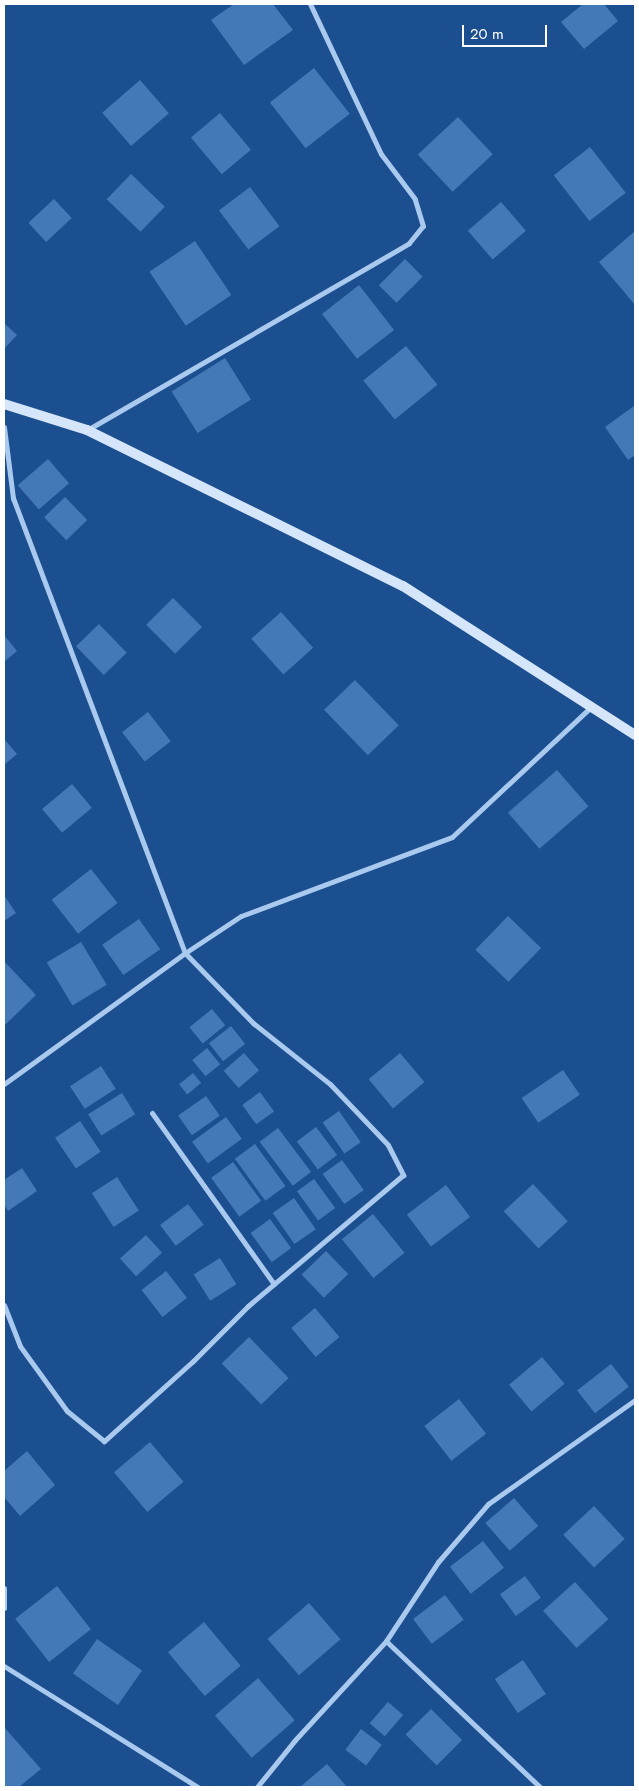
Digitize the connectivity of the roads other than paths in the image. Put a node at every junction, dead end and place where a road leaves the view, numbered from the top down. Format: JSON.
{"nodes":[{"id":1,"x":310,"y":4,"type":"edge"},
{"id":2,"x":4,"y":404,"type":"edge"},
{"id":3,"x":4,"y":427,"type":"edge"},
{"id":4,"x":87,"y":430,"type":"junction"},
{"id":5,"x":592,"y":707,"type":"junction"},
{"id":6,"x":635,"y":735,"type":"edge"},
{"id":7,"x":184,"y":953,"type":"junction"},
{"id":8,"x":4,"y":1084,"type":"edge"},
{"id":9,"x":152,"y":1113,"type":"dead end"},
{"id":10,"x":274,"y":1284,"type":"junction"},
{"id":11,"x":4,"y":1305,"type":"edge"},
{"id":12,"x":635,"y":1400,"type":"edge"},
{"id":13,"x":4,"y":1588,"type":"edge"},
{"id":14,"x":4,"y":1608,"type":"edge"},
{"id":15,"x":386,"y":1641,"type":"junction"},
{"id":16,"x":4,"y":1666,"type":"edge"},
{"id":17,"x":198,"y":1787,"type":"edge"},
{"id":18,"x":257,"y":1787,"type":"edge"},
{"id":19,"x":540,"y":1787,"type":"edge"}],
"edges":[{"from":1,"to":4,"type":"street"},
{"from":2,"to":4,"type":"main road"},
{"from":3,"to":7,"type":"street"},
{"from":4,"to":5,"type":"main road"},
{"from":5,"to":6,"type":"main road"},
{"from":5,"to":7,"type":"street"},
{"from":7,"to":8,"type":"street"},
{"from":7,"to":10,"type":"street"},
{"from":9,"to":10,"type":"street"},
{"from":10,"to":11,"type":"street"},
{"from":12,"to":15,"type":"street"},
{"from":13,"to":14,"type":"street"},
{"from":15,"to":18,"type":"street"},
{"from":15,"to":19,"type":"street"},
{"from":16,"to":17,"type":"street"}]}
